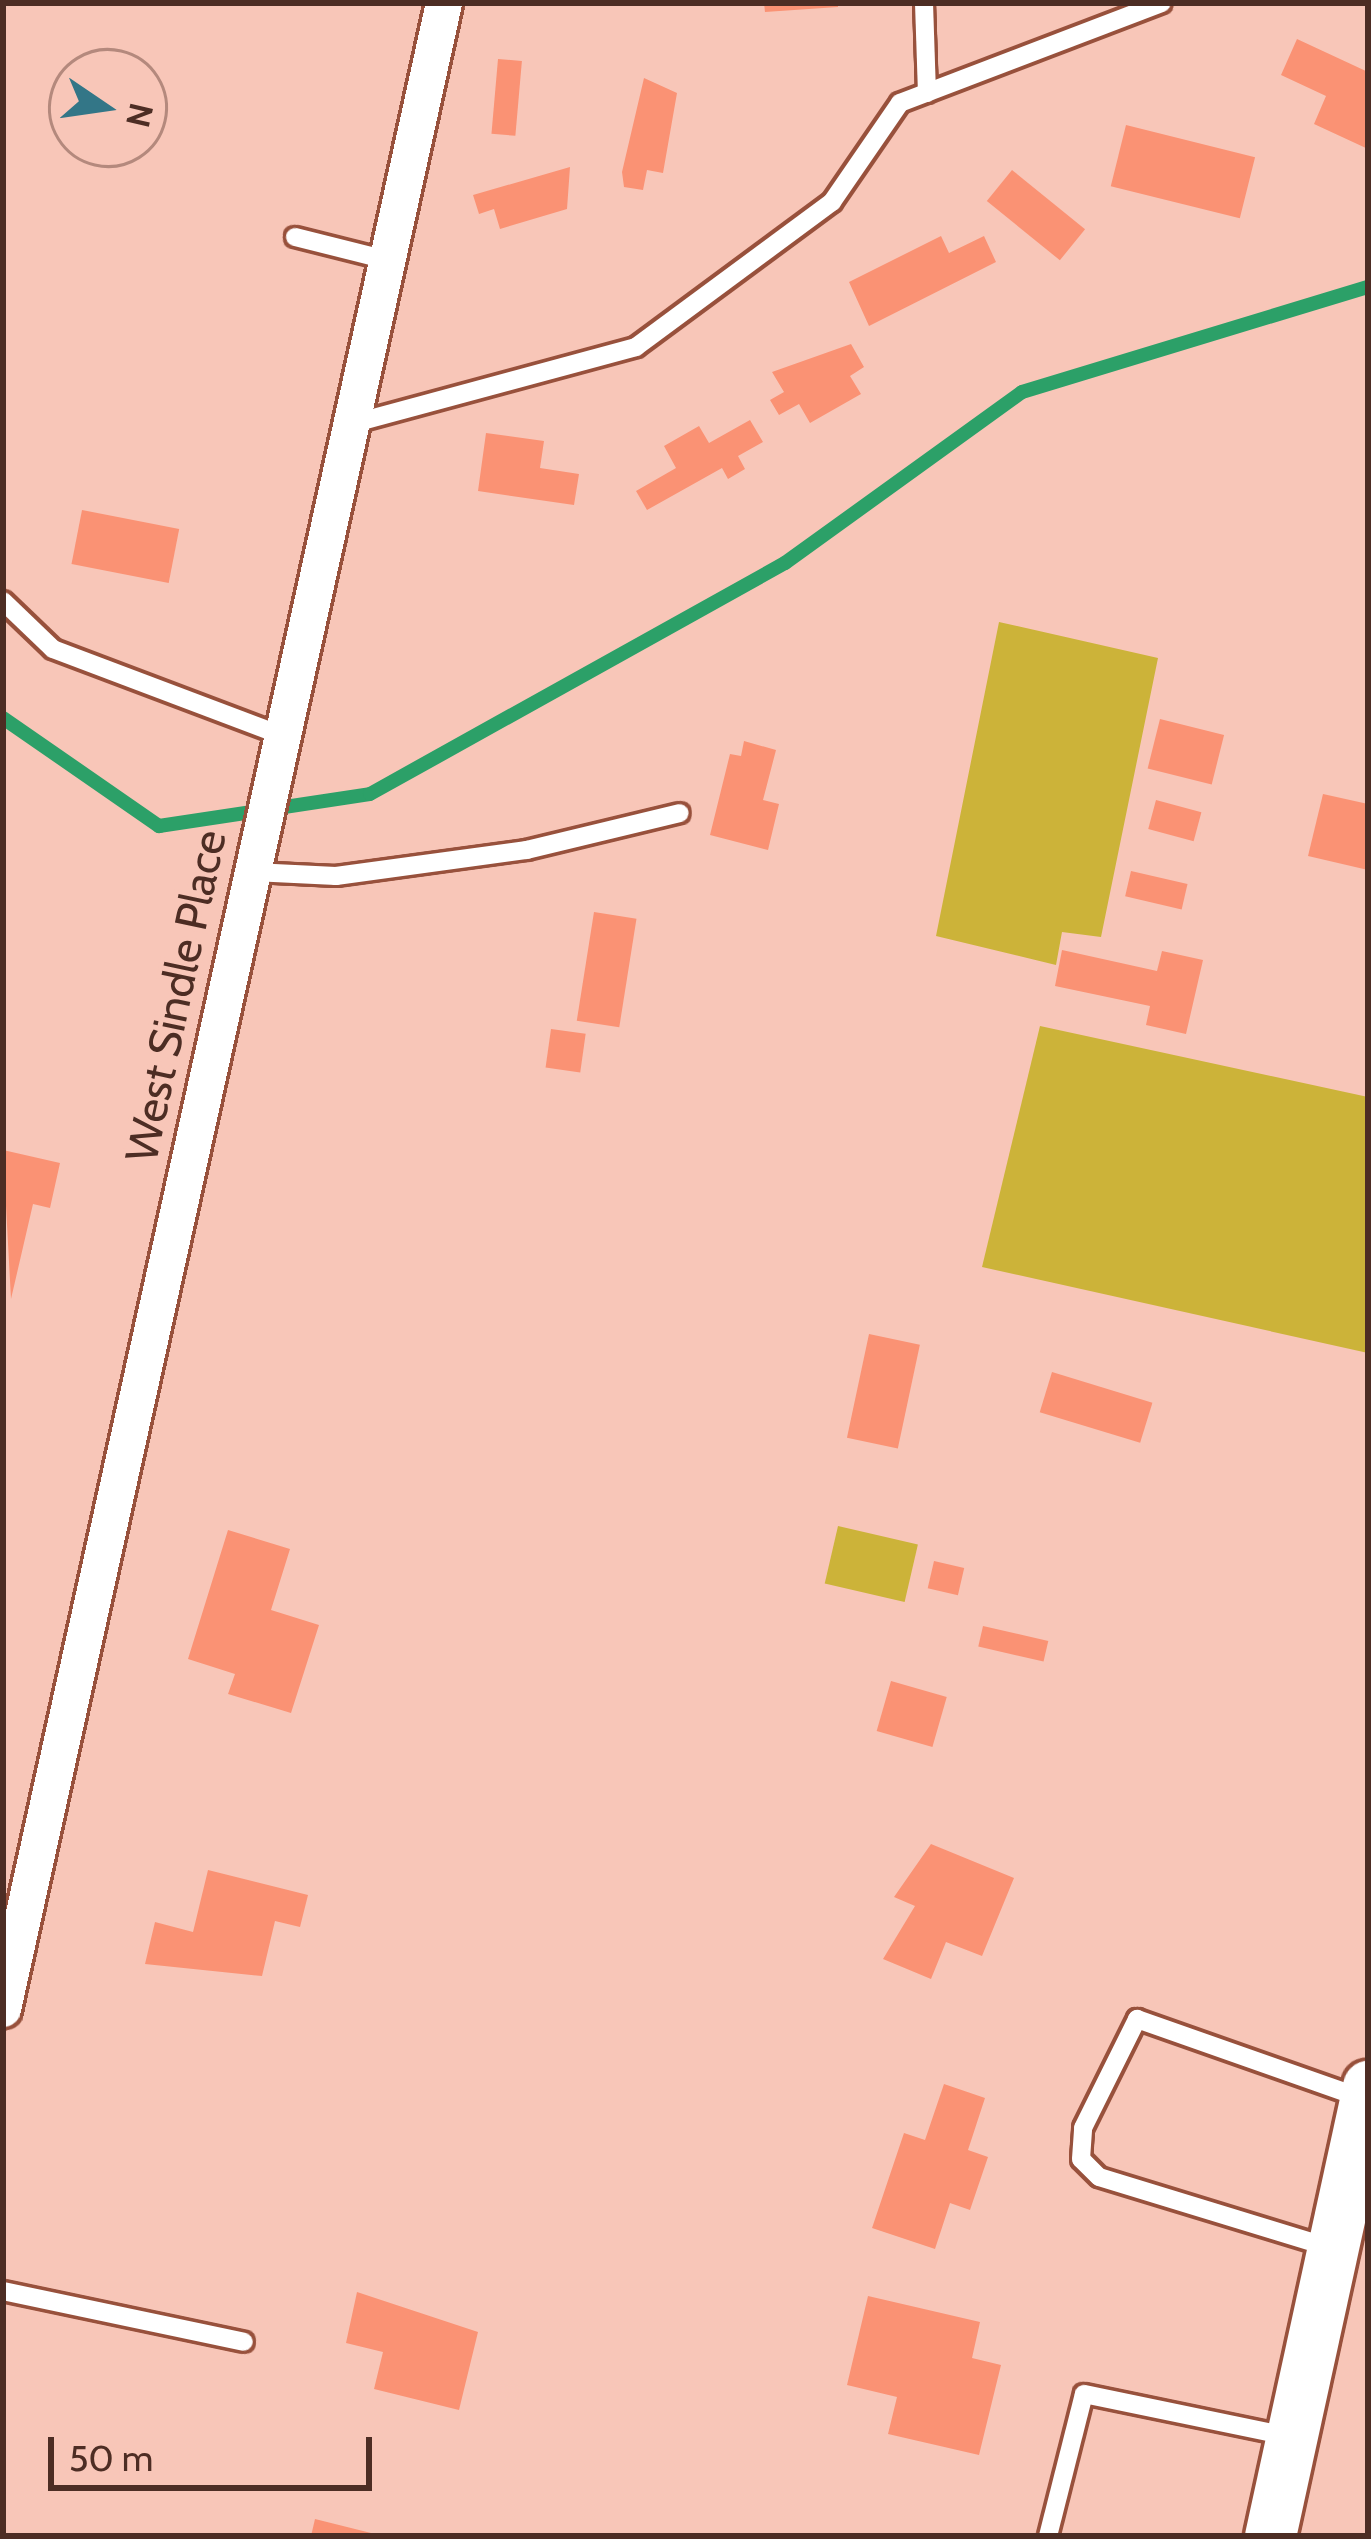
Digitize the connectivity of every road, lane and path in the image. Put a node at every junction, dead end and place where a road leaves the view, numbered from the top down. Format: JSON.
{"nodes":[{"id":1,"x":444,"y":3,"type":"edge"},
{"id":2,"x":924,"y":3,"type":"edge"},
{"id":3,"x":1162,"y":3,"type":"edge"},
{"id":4,"x":926,"y":93,"type":"junction"},
{"id":5,"x":295,"y":237,"type":"dead end"},
{"id":6,"x":387,"y":260,"type":"junction"},
{"id":7,"x":351,"y":424,"type":"junction"},
{"id":8,"x":3,"y":601,"type":"edge"},
{"id":9,"x":283,"y":736,"type":"junction"},
{"id":10,"x":680,"y":812,"type":"dead end"},
{"id":11,"x":253,"y":872,"type":"junction"},
{"id":12,"x":3,"y":2009,"type":"edge"},
{"id":13,"x":1367,"y":2093,"type":"edge"},
{"id":14,"x":1332,"y":2248,"type":"junction"},
{"id":15,"x":3,"y":2291,"type":"edge"},
{"id":16,"x":244,"y":2342,"type":"dead end"},
{"id":17,"x":1292,"y":2437,"type":"junction"},
{"id":18,"x":1048,"y":2536,"type":"edge"},
{"id":19,"x":1270,"y":2536,"type":"edge"}],
"edges":[{"from":1,"to":6,"type":"street","name":"West Sindle Place"},
{"from":2,"to":4,"type":"lane"},
{"from":3,"to":4,"type":"lane"},
{"from":4,"to":7,"type":"lane"},
{"from":5,"to":6,"type":"lane"},
{"from":6,"to":7,"type":"street","name":"West Sindle Place"},
{"from":7,"to":9,"type":"street","name":"West Sindle Place"},
{"from":8,"to":9,"type":"lane"},
{"from":9,"to":11,"type":"street","name":"West Sindle Place"},
{"from":10,"to":11,"type":"lane"},
{"from":11,"to":12,"type":"street","name":"West Sindle Place"},
{"from":13,"to":14,"type":"street"},
{"from":13,"to":14,"type":"lane"},
{"from":14,"to":17,"type":"street"},
{"from":15,"to":16,"type":"lane"},
{"from":17,"to":18,"type":"lane"},
{"from":17,"to":19,"type":"street"}]}
